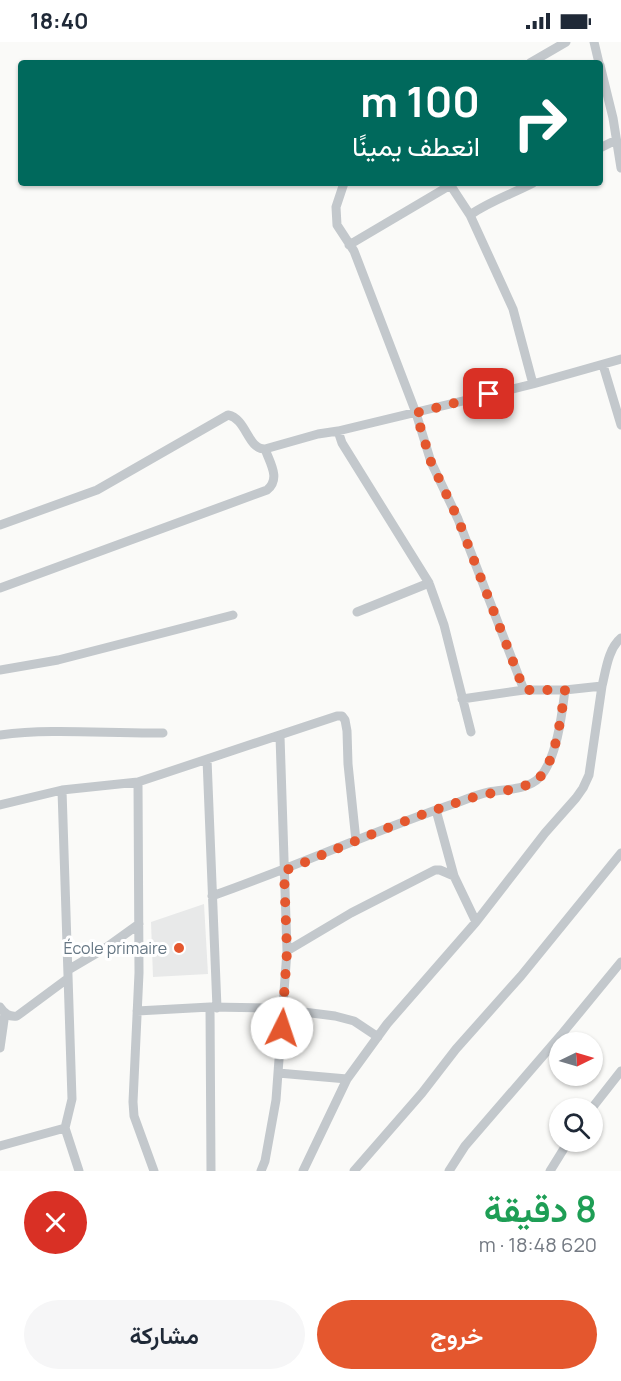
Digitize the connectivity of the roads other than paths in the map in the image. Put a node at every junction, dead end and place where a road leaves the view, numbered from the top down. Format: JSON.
{"nodes":[{"id":1,"x":566,"y":42,"type":"edge"},
{"id":2,"x":594,"y":42,"type":"edge"},
{"id":3,"x":535,"y":60,"type":"edge"},
{"id":4,"x":599,"y":60,"type":"edge"},
{"id":5,"x":603,"y":76,"type":"edge"},
{"id":6,"x":610,"y":105,"type":"junction"},
{"id":7,"x":603,"y":108,"type":"edge"},
{"id":8,"x":617,"y":118,"type":"edge"},
{"id":9,"x":616,"y":140,"type":"junction"},
{"id":10,"x":603,"y":146,"type":"edge"},
{"id":11,"x":621,"y":168,"type":"edge"},
{"id":12,"x":343,"y":186,"type":"edge"},
{"id":13,"x":448,"y":186,"type":"edge"},
{"id":14,"x":452,"y":186,"type":"edge"},
{"id":15,"x":527,"y":186,"type":"edge"},
{"id":16,"x":470,"y":215,"type":"junction"},
{"id":17,"x":349,"y":245,"type":"junction"},
{"id":18,"x":621,"y":359,"type":"edge"},
{"id":19,"x":603,"y":365,"type":"junction"},
{"id":20,"x":533,"y":384,"type":"junction"},
{"id":21,"x":416,"y":413,"type":"junction"},
{"id":22,"x":621,"y":425,"type":"edge"},
{"id":23,"x":338,"y":432,"type":"junction"},
{"id":24,"x":265,"y":449,"type":"junction"},
{"id":25,"x":0,"y":525,"type":"edge"},
{"id":26,"x":429,"y":583,"type":"junction"},
{"id":27,"x":0,"y":588,"type":"edge"},
{"id":28,"x":357,"y":612,"type":"dead end"},
{"id":29,"x":233,"y":615,"type":"dead end"},
{"id":30,"x":621,"y":638,"type":"edge"},
{"id":31,"x":0,"y":670,"type":"edge"},
{"id":32,"x":602,"y":686,"type":"junction"},
{"id":33,"x":524,"y":690,"type":"junction"},
{"id":34,"x":565,"y":690,"type":"junction"},
{"id":35,"x":462,"y":699,"type":"junction"},
{"id":36,"x":471,"y":732,"type":"dead end"},
{"id":37,"x":163,"y":733,"type":"dead end"},
{"id":38,"x":0,"y":735,"type":"edge"},
{"id":39,"x":280,"y":736,"type":"junction"},
{"id":40,"x":207,"y":759,"type":"junction"},
{"id":41,"x":138,"y":782,"type":"junction"},
{"id":42,"x":62,"y":790,"type":"junction"},
{"id":43,"x":0,"y":805,"type":"edge"},
{"id":44,"x":436,"y":810,"type":"junction"},
{"id":45,"x":356,"y":841,"type":"junction"},
{"id":46,"x":621,"y":853,"type":"edge"},
{"id":47,"x":284,"y":871,"type":"junction"},
{"id":48,"x":454,"y":876,"type":"junction"},
{"id":49,"x":212,"y":896,"type":"junction"},
{"id":50,"x":476,"y":922,"type":"junction"},
{"id":51,"x":139,"y":924,"type":"junction"},
{"id":52,"x":287,"y":951,"type":"junction"},
{"id":53,"x":621,"y":962,"type":"edge"},
{"id":54,"x":68,"y":974,"type":"junction"},
{"id":55,"x":213,"y":1007,"type":"junction"},
{"id":56,"x":2,"y":1010,"type":"edge"},
{"id":57,"x":284,"y":1010,"type":"junction"},
{"id":58,"x":137,"y":1011,"type":"junction"},
{"id":59,"x":378,"y":1037,"type":"junction"},
{"id":60,"x":0,"y":1048,"type":"edge"},
{"id":61,"x":621,"y":1071,"type":"edge"},
{"id":62,"x":278,"y":1073,"type":"junction"},
{"id":63,"x":347,"y":1079,"type":"junction"},
{"id":64,"x":600,"y":1098,"type":"edge"},
{"id":65,"x":65,"y":1128,"type":"junction"},
{"id":66,"x":0,"y":1146,"type":"edge"},
{"id":67,"x":562,"y":1152,"type":"edge"},
{"id":68,"x":79,"y":1171,"type":"edge"},
{"id":69,"x":154,"y":1171,"type":"edge"},
{"id":70,"x":211,"y":1171,"type":"edge"},
{"id":71,"x":261,"y":1171,"type":"edge"},
{"id":72,"x":303,"y":1171,"type":"edge"},
{"id":73,"x":354,"y":1171,"type":"edge"},
{"id":74,"x":449,"y":1171,"type":"edge"},
{"id":75,"x":550,"y":1171,"type":"edge"}],
"edges":[{"from":1,"to":3,"type":"street"},
{"from":2,"to":4,"type":"street"},
{"from":5,"to":6,"type":"street"},
{"from":6,"to":7,"type":"street"},
{"from":6,"to":8,"type":"street"},
{"from":8,"to":9,"type":"street"},
{"from":9,"to":10,"type":"street"},
{"from":9,"to":11,"type":"street"},
{"from":12,"to":17,"type":"street"},
{"from":13,"to":17,"type":"street"},
{"from":14,"to":16,"type":"street"},
{"from":15,"to":16,"type":"street"},
{"from":16,"to":20,"type":"street"},
{"from":17,"to":21,"type":"street"},
{"from":18,"to":19,"type":"street"},
{"from":19,"to":20,"type":"street"},
{"from":19,"to":22,"type":"street"},
{"from":20,"to":21,"type":"street"},
{"from":21,"to":23,"type":"street"},
{"from":21,"to":33,"type":"street"},
{"from":23,"to":24,"type":"street"},
{"from":23,"to":26,"type":"street"},
{"from":24,"to":25,"type":"street"},
{"from":24,"to":27,"type":"street"},
{"from":26,"to":28,"type":"street"},
{"from":26,"to":35,"type":"street"},
{"from":29,"to":31,"type":"street"},
{"from":30,"to":32,"type":"street"},
{"from":32,"to":34,"type":"street"},
{"from":32,"to":50,"type":"street"},
{"from":33,"to":34,"type":"street"},
{"from":33,"to":35,"type":"street"},
{"from":34,"to":44,"type":"street"},
{"from":35,"to":36,"type":"street"},
{"from":37,"to":38,"type":"street"},
{"from":39,"to":40,"type":"street"},
{"from":39,"to":45,"type":"street"},
{"from":39,"to":47,"type":"street"},
{"from":40,"to":41,"type":"street"},
{"from":40,"to":49,"type":"street"},
{"from":41,"to":42,"type":"street"},
{"from":41,"to":51,"type":"street"},
{"from":42,"to":43,"type":"street"},
{"from":42,"to":54,"type":"street"},
{"from":44,"to":45,"type":"street"},
{"from":44,"to":48,"type":"street"},
{"from":45,"to":47,"type":"street"},
{"from":46,"to":73,"type":"street"},
{"from":47,"to":49,"type":"street"},
{"from":47,"to":52,"type":"street"},
{"from":48,"to":50,"type":"street"},
{"from":48,"to":52,"type":"street"},
{"from":49,"to":55,"type":"street"},
{"from":50,"to":59,"type":"street"},
{"from":51,"to":54,"type":"street"},
{"from":51,"to":58,"type":"street"},
{"from":52,"to":57,"type":"street"},
{"from":53,"to":74,"type":"street"},
{"from":54,"to":56,"type":"street"},
{"from":54,"to":65,"type":"street"},
{"from":55,"to":57,"type":"street"},
{"from":55,"to":58,"type":"street"},
{"from":55,"to":70,"type":"street"},
{"from":56,"to":60,"type":"street"},
{"from":57,"to":59,"type":"street"},
{"from":57,"to":62,"type":"street"},
{"from":58,"to":69,"type":"street"},
{"from":59,"to":63,"type":"street"},
{"from":61,"to":64,"type":"street"},
{"from":62,"to":63,"type":"street"},
{"from":62,"to":71,"type":"street"},
{"from":63,"to":72,"type":"street"},
{"from":65,"to":66,"type":"street"},
{"from":65,"to":68,"type":"street"},
{"from":67,"to":75,"type":"street"}]}
